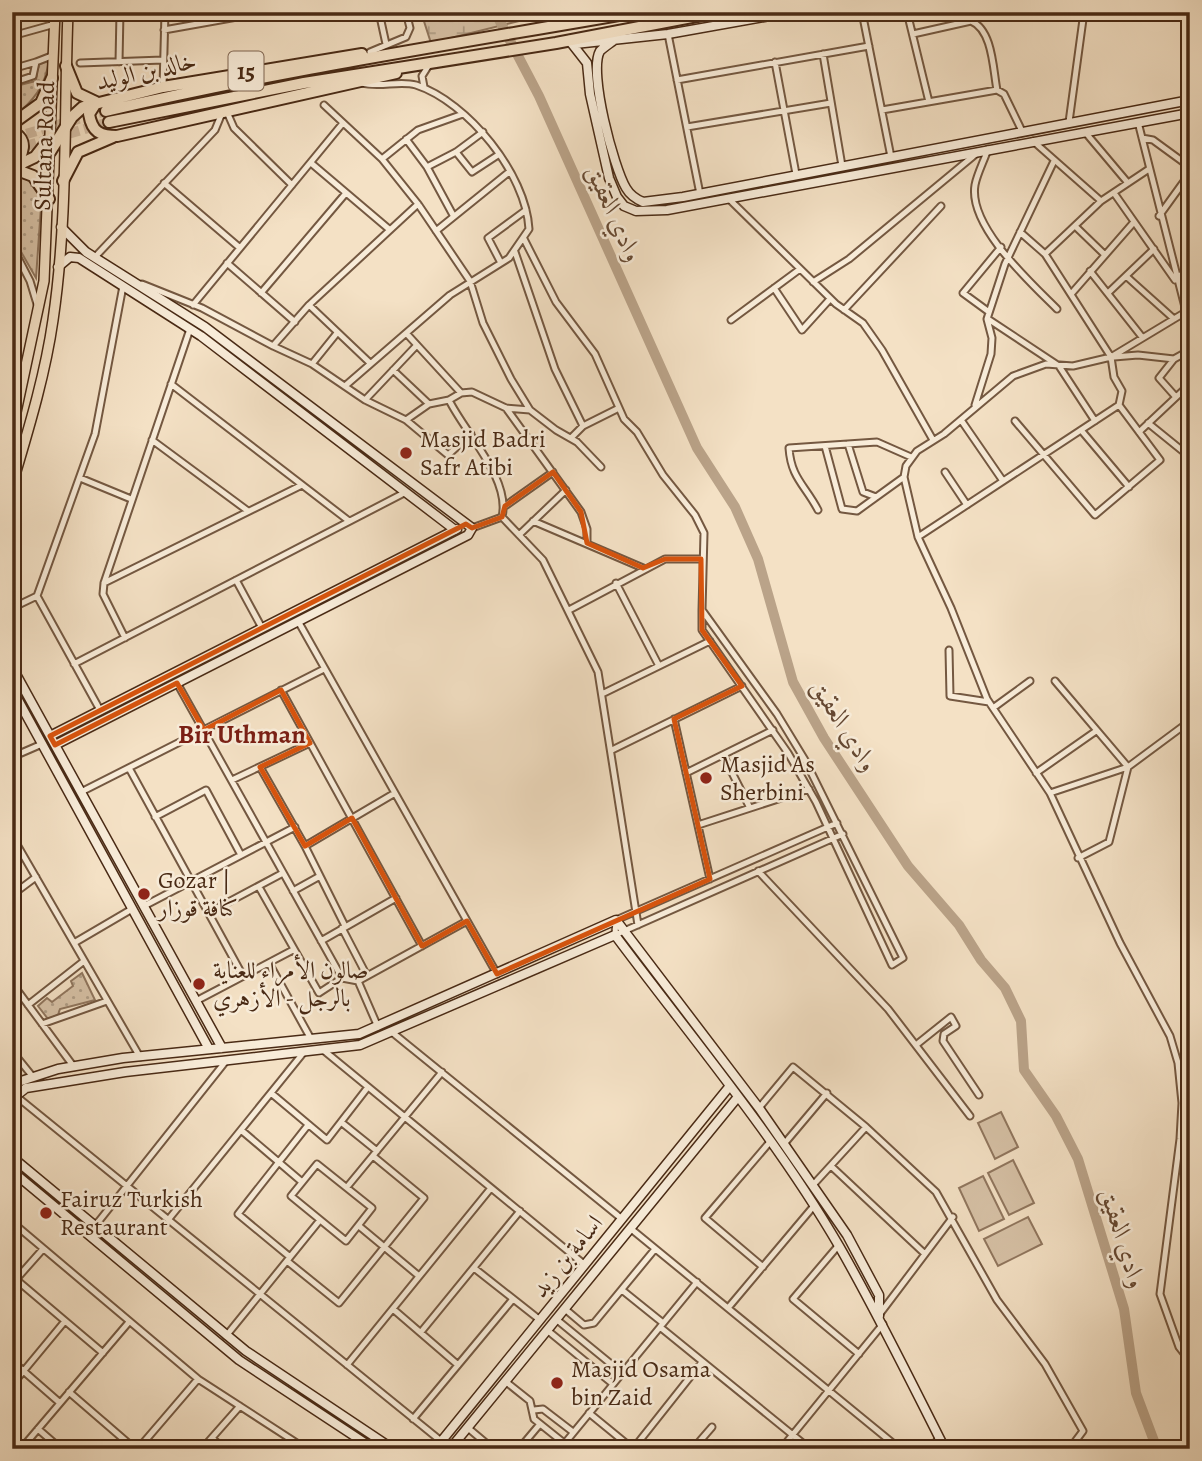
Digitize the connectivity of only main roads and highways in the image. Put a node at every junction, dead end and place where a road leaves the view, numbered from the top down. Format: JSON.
{"nodes":[{"id":1,"x":55,"y":12,"type":"edge"},
{"id":2,"x":68,"y":12,"type":"edge"},
{"id":3,"x":560,"y":12,"type":"edge"},
{"id":4,"x":636,"y":12,"type":"edge"},
{"id":5,"x":719,"y":12,"type":"edge"},
{"id":6,"x":792,"y":12,"type":"edge"},
{"id":7,"x":595,"y":13,"type":"edge"},
{"id":8,"x":575,"y":17,"type":"edge"},
{"id":9,"x":554,"y":27,"type":"junction"},
{"id":10,"x":613,"y":41,"type":"junction"},
{"id":11,"x":565,"y":42,"type":"junction"},
{"id":12,"x":397,"y":52,"type":"junction"},
{"id":13,"x":66,"y":66,"type":"junction"},
{"id":14,"x":404,"y":67,"type":"junction"},
{"id":15,"x":52,"y":78,"type":"junction"},
{"id":16,"x":595,"y":94,"type":"junction"},
{"id":17,"x":1190,"y":100,"type":"edge"},
{"id":18,"x":103,"y":110,"type":"junction"},
{"id":19,"x":1190,"y":113,"type":"edge"},
{"id":20,"x":65,"y":123,"type":"junction"},
{"id":21,"x":12,"y":124,"type":"edge"},
{"id":22,"x":12,"y":132,"type":"edge"},
{"id":23,"x":115,"y":136,"type":"junction"},
{"id":24,"x":51,"y":138,"type":"junction"},
{"id":25,"x":50,"y":152,"type":"junction"},
{"id":26,"x":12,"y":166,"type":"edge"},
{"id":27,"x":63,"y":181,"type":"junction"},
{"id":28,"x":49,"y":200,"type":"junction"},
{"id":29,"x":61,"y":227,"type":"junction"},
{"id":30,"x":58,"y":267,"type":"junction"},
{"id":31,"x":125,"y":282,"type":"junction"},
{"id":32,"x":17,"y":401,"type":"edge"},
{"id":33,"x":12,"y":431,"type":"edge"},
{"id":34,"x":12,"y":485,"type":"edge"},
{"id":35,"x":469,"y":526,"type":"junction"},
{"id":36,"x":455,"y":530,"type":"junction"},
{"id":37,"x":12,"y":667,"type":"edge"},
{"id":38,"x":12,"y":689,"type":"edge"},
{"id":39,"x":50,"y":736,"type":"junction"},
{"id":40,"x":55,"y":745,"type":"junction"},
{"id":41,"x":171,"y":955,"type":"junction"},
{"id":42,"x":161,"y":961,"type":"junction"},
{"id":43,"x":222,"y":1048,"type":"junction"},
{"id":44,"x":209,"y":1049,"type":"junction"},
{"id":45,"x":12,"y":1084,"type":"edge"},
{"id":46,"x":729,"y":1087,"type":"junction"},
{"id":47,"x":14,"y":1098,"type":"edge"},
{"id":48,"x":737,"y":1098,"type":"junction"},
{"id":49,"x":12,"y":1157,"type":"edge"},
{"id":50,"x":14,"y":1175,"type":"edge"},
{"id":51,"x":881,"y":1320,"type":"junction"},
{"id":52,"x":438,"y":1445,"type":"edge"},
{"id":53,"x":374,"y":1449,"type":"edge"},
{"id":54,"x":393,"y":1449,"type":"edge"},
{"id":55,"x":450,"y":1449,"type":"edge"},
{"id":56,"x":944,"y":1449,"type":"edge"}],
"edges":[{"from":1,"to":15,"type":"main road","name":"Sultana Road"},
{"from":2,"to":13,"type":"main road","name":"Sultana Road"},
{"from":3,"to":9,"type":"main road"},
{"from":4,"to":8,"type":"highway"},
{"from":5,"to":11,"type":"highway"},
{"from":6,"to":10,"type":"main road"},
{"from":7,"to":8,"type":"main road"},
{"from":8,"to":9,"type":"highway"},
{"from":9,"to":12,"type":"highway"},
{"from":10,"to":11,"type":"main road"},
{"from":10,"to":16,"type":"main road"},
{"from":11,"to":14,"type":"highway"},
{"from":11,"to":16,"type":"main road"},
{"from":12,"to":18,"type":"highway"},
{"from":12,"to":18,"type":"highway","name":"خالد بن الوليد","number":"15"},
{"from":13,"to":18,"type":"highway"},
{"from":13,"to":20,"type":"main road","name":"Sultana Road"},
{"from":14,"to":18,"type":"highway"},
{"from":14,"to":23,"type":"highway","number":"15"},
{"from":15,"to":21,"type":"highway"},
{"from":15,"to":24,"type":"main road","name":"Sultana Road"},
{"from":16,"to":17,"type":"main road"},
{"from":16,"to":19,"type":"main road"},
{"from":18,"to":20,"type":"highway","name":"خالد بن الوليد","number":"15"},
{"from":18,"to":23,"type":"highway"},
{"from":20,"to":24,"type":"highway","name":"خالد بن الوليد","number":"15"},
{"from":20,"to":25,"type":"highway","name":"خالد بن الوليد","number":"15"},
{"from":20,"to":27,"type":"main road","name":"Sultana Road"},
{"from":22,"to":26,"type":"highway"},
{"from":23,"to":27,"type":"highway"},
{"from":24,"to":25,"type":"main road","name":"Sultana Road"},
{"from":24,"to":26,"type":"highway","name":"خالد بن الوليد","number":"15"},
{"from":25,"to":28,"type":"main road","name":"Sultana Road"},
{"from":26,"to":28,"type":"highway"},
{"from":27,"to":29,"type":"main road","name":"Sultana Road"},
{"from":28,"to":32,"type":"main road","name":"Sultana Road"},
{"from":29,"to":30,"type":"main road","name":"Sultana Road"},
{"from":29,"to":31,"type":"main road"},
{"from":30,"to":31,"type":"main road"},
{"from":30,"to":34,"type":"main road","name":"Sultana Road"},
{"from":31,"to":35,"type":"main road"},
{"from":31,"to":36,"type":"main road"},
{"from":32,"to":33,"type":"main road","name":"Sultana Road"},
{"from":35,"to":36,"type":"main road"},
{"from":35,"to":40,"type":"main road"},
{"from":36,"to":39,"type":"main road"},
{"from":37,"to":39,"type":"main road"},
{"from":38,"to":42,"type":"main road"},
{"from":39,"to":40,"type":"main road"},
{"from":40,"to":41,"type":"main road"},
{"from":41,"to":42,"type":"main road"},
{"from":41,"to":43,"type":"main road"},
{"from":42,"to":44,"type":"main road"},
{"from":43,"to":44,"type":"main road"},
{"from":43,"to":51,"type":"main road"},
{"from":44,"to":45,"type":"main road"},
{"from":46,"to":47,"type":"main road"},
{"from":46,"to":48,"type":"main road"},
{"from":46,"to":52,"type":"main road","name":"اسامة بن زید"},
{"from":48,"to":51,"type":"main road"},
{"from":48,"to":55,"type":"main road","name":"اسامة بن زید"},
{"from":49,"to":54,"type":"main road"},
{"from":50,"to":53,"type":"main road"},
{"from":51,"to":56,"type":"main road"}]}
